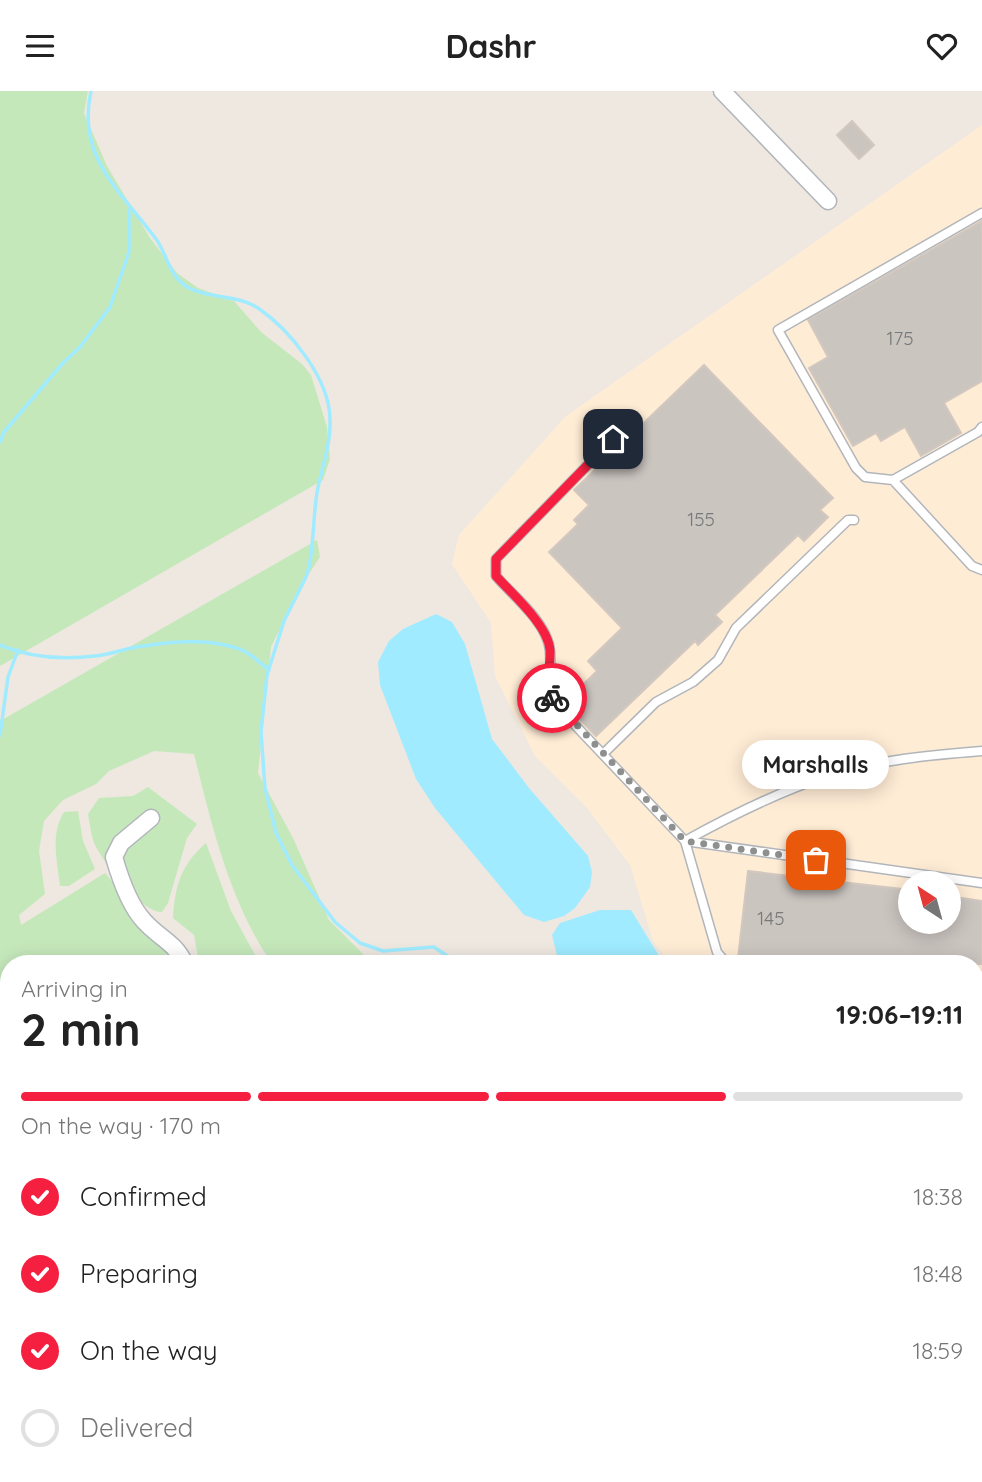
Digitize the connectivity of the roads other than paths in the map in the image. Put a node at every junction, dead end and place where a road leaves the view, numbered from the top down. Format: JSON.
{"nodes":[{"id":1,"x":722,"y":91,"type":"edge"},
{"id":2,"x":828,"y":201,"type":"dead end"},
{"id":3,"x":982,"y":213,"type":"edge"},
{"id":4,"x":982,"y":427,"type":"edge"},
{"id":5,"x":613,"y":439,"type":"dead end"},
{"id":6,"x":893,"y":479,"type":"junction"},
{"id":7,"x":854,"y":520,"type":"dead end"},
{"id":8,"x":982,"y":570,"type":"edge"},
{"id":9,"x":982,"y":751,"type":"edge"},
{"id":10,"x":603,"y":754,"type":"junction"},
{"id":11,"x":151,"y":818,"type":"dead end"},
{"id":12,"x":685,"y":841,"type":"junction"},
{"id":13,"x":982,"y":883,"type":"edge"},
{"id":14,"x":179,"y":955,"type":"edge"},
{"id":15,"x":720,"y":955,"type":"edge"}],
"edges":[{"from":1,"to":2,"type":"street"},
{"from":3,"to":6,"type":"lane"},
{"from":4,"to":6,"type":"lane"},
{"from":5,"to":10,"type":"lane"},
{"from":6,"to":8,"type":"lane"},
{"from":7,"to":10,"type":"lane"},
{"from":9,"to":12,"type":"lane"},
{"from":10,"to":12,"type":"lane"},
{"from":11,"to":14,"type":"street"},
{"from":12,"to":13,"type":"lane"},
{"from":12,"to":15,"type":"lane"}]}
